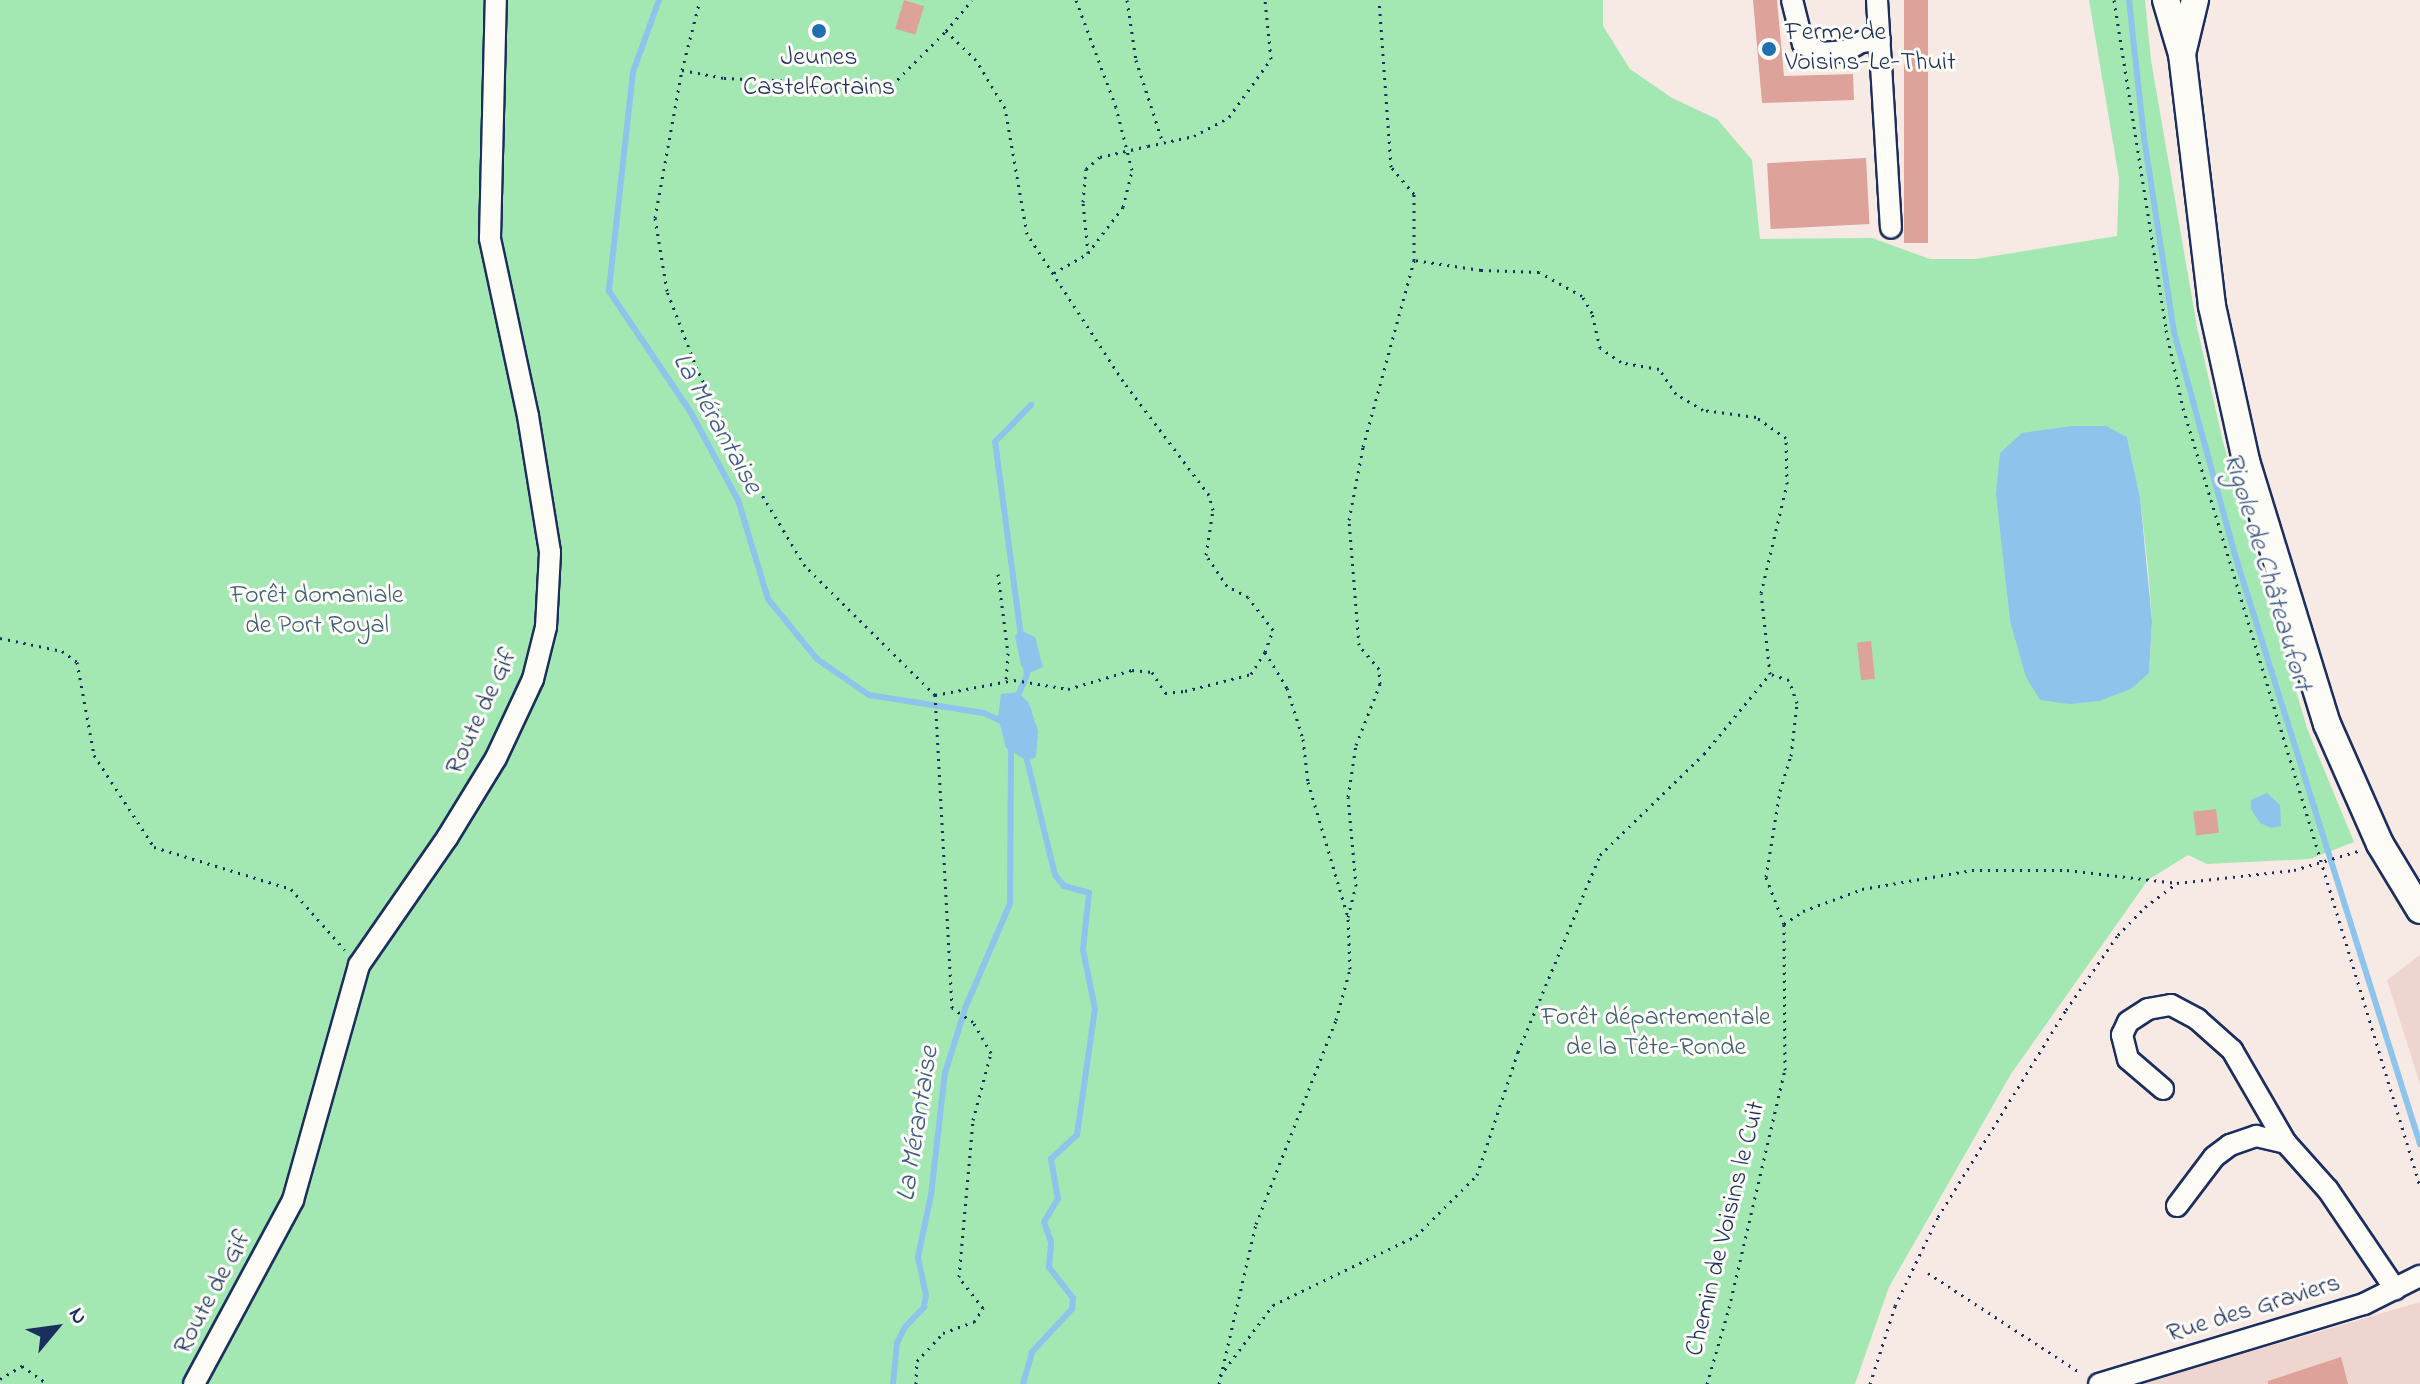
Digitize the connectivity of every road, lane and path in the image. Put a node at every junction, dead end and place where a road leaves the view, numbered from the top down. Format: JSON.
{"nodes":[{"id":1,"x":496,"y":0,"type":"edge"},
{"id":2,"x":700,"y":0,"type":"edge"},
{"id":3,"x":972,"y":0,"type":"edge"},
{"id":4,"x":1076,"y":0,"type":"edge"},
{"id":5,"x":1127,"y":0,"type":"edge"},
{"id":6,"x":1265,"y":0,"type":"edge"},
{"id":7,"x":1379,"y":0,"type":"edge"},
{"id":8,"x":1792,"y":0,"type":"edge"},
{"id":9,"x":1877,"y":0,"type":"edge"},
{"id":10,"x":2114,"y":0,"type":"edge"},
{"id":11,"x":2166,"y":0,"type":"edge"},
{"id":12,"x":2195,"y":0,"type":"edge"},
{"id":13,"x":946,"y":31,"type":"junction"},
{"id":14,"x":1880,"y":40,"type":"junction"},
{"id":15,"x":2182,"y":54,"type":"junction"},
{"id":16,"x":682,"y":70,"type":"junction"},
{"id":17,"x":1163,"y":143,"type":"junction"},
{"id":18,"x":1891,"y":228,"type":"dead end"},
{"id":19,"x":1088,"y":253,"type":"junction"},
{"id":20,"x":1414,"y":260,"type":"junction"},
{"id":21,"x":1054,"y":273,"type":"junction"},
{"id":22,"x":998,"y":574,"type":"dead end"},
{"id":23,"x":0,"y":638,"type":"edge"},
{"id":24,"x":1265,"y":652,"type":"junction"},
{"id":25,"x":1770,"y":674,"type":"junction"},
{"id":26,"x":1006,"y":681,"type":"junction"},
{"id":27,"x":935,"y":695,"type":"junction"},
{"id":28,"x":2341,"y":857,"type":"dead end"},
{"id":29,"x":2320,"y":864,"type":"junction"},
{"id":30,"x":2177,"y":883,"type":"junction"},
{"id":31,"x":2420,"y":910,"type":"edge"},
{"id":32,"x":1348,"y":917,"type":"junction"},
{"id":33,"x":1784,"y":924,"type":"junction"},
{"id":34,"x":359,"y":965,"type":"junction"},
{"id":35,"x":2163,"y":1089,"type":"dead end"},
{"id":36,"x":2286,"y":1143,"type":"junction"},
{"id":37,"x":2420,"y":1186,"type":"edge"},
{"id":38,"x":2177,"y":1206,"type":"dead end"},
{"id":39,"x":1928,"y":1273,"type":"dead end"},
{"id":40,"x":2420,"y":1276,"type":"edge"},
{"id":41,"x":2395,"y":1289,"type":"junction"},
{"id":42,"x":1220,"y":1376,"type":"junction"},
{"id":43,"x":0,"y":1379,"type":"edge"},
{"id":44,"x":2092,"y":1380,"type":"edge"},
{"id":45,"x":48,"y":1384,"type":"edge"},
{"id":46,"x":194,"y":1384,"type":"edge"},
{"id":47,"x":916,"y":1384,"type":"edge"},
{"id":48,"x":1219,"y":1384,"type":"edge"},
{"id":49,"x":1707,"y":1384,"type":"edge"},
{"id":50,"x":1870,"y":1384,"type":"edge"}],
"edges":[{"from":1,"to":34,"type":"street","name":"Route de Gif"},
{"from":2,"to":16,"type":"path"},
{"from":3,"to":13,"type":"path"},
{"from":4,"to":19,"type":"path"},
{"from":5,"to":17,"type":"path"},
{"from":6,"to":17,"type":"path"},
{"from":7,"to":20,"type":"path"},
{"from":8,"to":14,"type":"street"},
{"from":9,"to":14,"type":"street"},
{"from":10,"to":29,"type":"path"},
{"from":11,"to":15,"type":"main road"},
{"from":12,"to":15,"type":"main road"},
{"from":13,"to":16,"type":"path"},
{"from":13,"to":21,"type":"path"},
{"from":14,"to":18,"type":"street"},
{"from":15,"to":31,"type":"main road"},
{"from":16,"to":27,"type":"path"},
{"from":17,"to":19,"type":"path","bridge":true},
{"from":19,"to":21,"type":"path"},
{"from":20,"to":25,"type":"path"},
{"from":20,"to":32,"type":"path"},
{"from":21,"to":24,"type":"path"},
{"from":22,"to":26,"type":"path"},
{"from":23,"to":34,"type":"path"},
{"from":24,"to":26,"type":"path"},
{"from":24,"to":32,"type":"path"},
{"from":25,"to":33,"type":"path","name":"Chemin de Voisins le Cuit"},
{"from":25,"to":42,"type":"path"},
{"from":26,"to":27,"type":"path"},
{"from":27,"to":47,"type":"path"},
{"from":28,"to":29,"type":"path"},
{"from":29,"to":30,"type":"path"},
{"from":29,"to":37,"type":"path"},
{"from":30,"to":33,"type":"path"},
{"from":30,"to":50,"type":"path"},
{"from":32,"to":42,"type":"path"},
{"from":33,"to":49,"type":"path","name":"Chemin de Voisins le Cuit"},
{"from":34,"to":46,"type":"street","name":"Route de Gif"},
{"from":35,"to":36,"type":"street"},
{"from":36,"to":38,"type":"street"},
{"from":36,"to":41,"type":"street"},
{"from":39,"to":44,"type":"path"},
{"from":40,"to":41,"type":"street","name":"Rue des Graviers"},
{"from":41,"to":44,"type":"street","name":"Rue des Graviers"},
{"from":42,"to":48,"type":"path"},
{"from":43,"to":45,"type":"path"}]}
